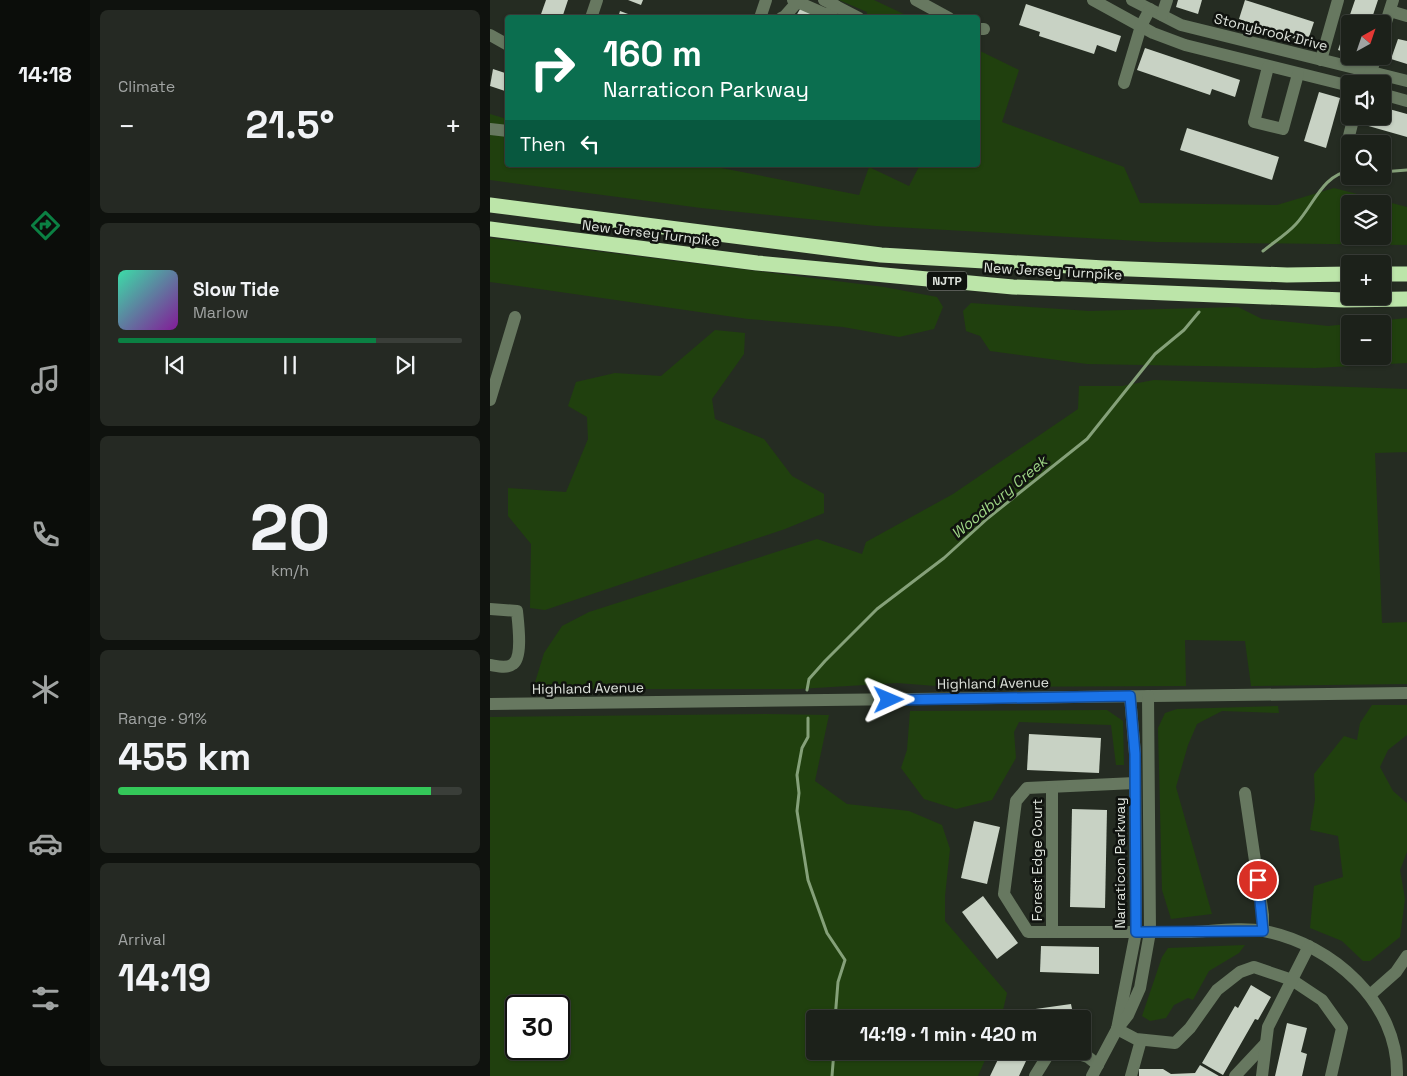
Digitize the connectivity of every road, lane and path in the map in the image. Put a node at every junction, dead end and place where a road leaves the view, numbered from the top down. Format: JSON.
{"nodes":[{"id":1,"x":597,"y":0,"type":"edge"},
{"id":2,"x":766,"y":0,"type":"edge"},
{"id":3,"x":797,"y":0,"type":"edge"},
{"id":4,"x":824,"y":0,"type":"edge"},
{"id":5,"x":916,"y":0,"type":"edge"},
{"id":6,"x":1093,"y":0,"type":"edge"},
{"id":7,"x":1132,"y":0,"type":"edge"},
{"id":8,"x":1167,"y":0,"type":"edge"},
{"id":9,"x":1338,"y":0,"type":"edge"},
{"id":10,"x":836,"y":6,"type":"junction"},
{"id":11,"x":1391,"y":6,"type":"edge"},
{"id":12,"x":1150,"y":9,"type":"junction"},
{"id":13,"x":592,"y":15,"type":"edge"},
{"id":14,"x":761,"y":15,"type":"edge"},
{"id":15,"x":786,"y":15,"type":"edge"},
{"id":16,"x":853,"y":15,"type":"edge"},
{"id":17,"x":944,"y":15,"type":"edge"},
{"id":18,"x":1162,"y":15,"type":"junction"},
{"id":19,"x":1407,"y":16,"type":"edge"},
{"id":20,"x":1141,"y":26,"type":"junction"},
{"id":21,"x":490,"y":35,"type":"edge"},
{"id":22,"x":505,"y":43,"type":"edge"},
{"id":23,"x":1262,"y":45,"type":"junction"},
{"id":24,"x":1321,"y":60,"type":"junction"},
{"id":25,"x":1374,"y":65,"type":"edge"},
{"id":26,"x":1262,"y":66,"type":"junction"},
{"id":27,"x":1372,"y":72,"type":"junction"},
{"id":28,"x":1298,"y":74,"type":"junction"},
{"id":29,"x":1370,"y":75,"type":"edge"},
{"id":30,"x":1407,"y":81,"type":"edge"},
{"id":31,"x":1124,"y":83,"type":"dead end"},
{"id":32,"x":1341,"y":84,"type":"edge"},
{"id":33,"x":1391,"y":97,"type":"edge"},
{"id":34,"x":1407,"y":101,"type":"edge"},
{"id":35,"x":490,"y":128,"type":"edge"},
{"id":36,"x":505,"y":130,"type":"edge"},
{"id":37,"x":490,"y":204,"type":"edge"},
{"id":38,"x":490,"y":229,"type":"edge"},
{"id":39,"x":1341,"y":274,"type":"edge"},
{"id":40,"x":1391,"y":274,"type":"edge"},
{"id":41,"x":1407,"y":274,"type":"edge"},
{"id":42,"x":1407,"y":299,"type":"edge"},
{"id":43,"x":515,"y":317,"type":"dead end"},
{"id":44,"x":490,"y":400,"type":"edge"},
{"id":45,"x":490,"y":608,"type":"edge"},
{"id":46,"x":490,"y":665,"type":"edge"},
{"id":47,"x":1407,"y":693,"type":"edge"},
{"id":48,"x":1130,"y":696,"type":"junction"},
{"id":49,"x":1148,"y":696,"type":"junction"},
{"id":50,"x":490,"y":704,"type":"edge"},
{"id":51,"x":1135,"y":783,"type":"junction"},
{"id":52,"x":1052,"y":788,"type":"junction"},
{"id":53,"x":1245,"y":793,"type":"dead end"},
{"id":54,"x":1263,"y":931,"type":"junction"},
{"id":55,"x":1052,"y":932,"type":"junction"},
{"id":56,"x":1136,"y":932,"type":"junction"},
{"id":57,"x":1150,"y":932,"type":"junction"},
{"id":58,"x":1309,"y":946,"type":"junction"},
{"id":59,"x":1407,"y":956,"type":"edge"},
{"id":60,"x":1292,"y":980,"type":"junction"},
{"id":61,"x":1370,"y":995,"type":"junction"},
{"id":62,"x":1117,"y":1029,"type":"junction"},
{"id":63,"x":1141,"y":1040,"type":"junction"},
{"id":64,"x":1265,"y":1044,"type":"junction"},
{"id":65,"x":1045,"y":1060,"type":"edge"},
{"id":66,"x":1095,"y":1070,"type":"edge"},
{"id":67,"x":1401,"y":1072,"type":"edge"},
{"id":68,"x":1036,"y":1076,"type":"edge"},
{"id":69,"x":1131,"y":1076,"type":"edge"},
{"id":70,"x":1235,"y":1076,"type":"edge"},
{"id":71,"x":1262,"y":1076,"type":"edge"},
{"id":72,"x":1331,"y":1076,"type":"edge"}],
"edges":[{"from":1,"to":13,"type":"street"},
{"from":2,"to":14,"type":"street"},
{"from":3,"to":10,"type":"street"},
{"from":3,"to":15,"type":"street"},
{"from":4,"to":10,"type":"street"},
{"from":5,"to":17,"type":"street"},
{"from":6,"to":20,"type":"street"},
{"from":7,"to":12,"type":"street","name":"Stonybrook Drive"},
{"from":8,"to":18,"type":"street"},
{"from":9,"to":24,"type":"street"},
{"from":10,"to":16,"type":"street"},
{"from":11,"to":19,"type":"street"},
{"from":12,"to":18,"type":"street","name":"Stonybrook Drive"},
{"from":12,"to":20,"type":"street"},
{"from":18,"to":23,"type":"street","name":"Stonybrook Drive"},
{"from":20,"to":26,"type":"street"},
{"from":20,"to":31,"type":"street"},
{"from":21,"to":22,"type":"street"},
{"from":23,"to":24,"type":"street","name":"Stonybrook Drive"},
{"from":23,"to":26,"type":"street"},
{"from":24,"to":27,"type":"street","name":"Stonybrook Drive"},
{"from":25,"to":27,"type":"street"},
{"from":26,"to":28,"type":"street"},
{"from":26,"to":28,"type":"street"},
{"from":27,"to":29,"type":"street"},
{"from":27,"to":30,"type":"street","name":"Stonybrook Drive"},
{"from":28,"to":32,"type":"street"},
{"from":33,"to":34,"type":"street"},
{"from":35,"to":36,"type":"street"},
{"from":37,"to":39,"type":"highway","name":"New Jersey Turnpike","number":"NJTP"},
{"from":38,"to":42,"type":"highway","name":"New Jersey Turnpike","number":"NJTP"},
{"from":40,"to":41,"type":"highway"},
{"from":43,"to":44,"type":"street"},
{"from":45,"to":46,"type":"street"},
{"from":47,"to":49,"type":"street","name":"Highland Avenue"},
{"from":48,"to":49,"type":"street","name":"Highland Avenue"},
{"from":48,"to":50,"type":"street","name":"Highland Avenue"},
{"from":48,"to":51,"type":"street","name":"Narraticon Parkway"},
{"from":49,"to":57,"type":"street","name":"Narraticon Parkway"},
{"from":51,"to":52,"type":"street","name":"Forest Edge Court"},
{"from":51,"to":56,"type":"street","name":"Narraticon Parkway"},
{"from":52,"to":55,"type":"street","name":"Forest Edge Court"},
{"from":52,"to":55,"type":"street","name":"Forest Edge Court"},
{"from":53,"to":54,"type":"street"},
{"from":54,"to":57,"type":"street","name":"Forest Edge Court"},
{"from":54,"to":58,"type":"street","name":"Forest Edge Court"},
{"from":55,"to":56,"type":"street","name":"Forest Edge Court"},
{"from":56,"to":57,"type":"street","name":"Forest Edge Court"},
{"from":56,"to":62,"type":"street","name":"Narraticon Parkway"},
{"from":57,"to":62,"type":"street","name":"Narraticon Parkway"},
{"from":58,"to":60,"type":"street"},
{"from":58,"to":61,"type":"street","name":"Forest Edge Court"},
{"from":59,"to":61,"type":"street"},
{"from":60,"to":63,"type":"street"},
{"from":60,"to":64,"type":"street"},
{"from":60,"to":72,"type":"street"},
{"from":61,"to":67,"type":"street","name":"Forest Edge Court"},
{"from":62,"to":63,"type":"street"},
{"from":62,"to":66,"type":"street","name":"Narraticon Parkway"},
{"from":63,"to":69,"type":"street"},
{"from":64,"to":70,"type":"street"},
{"from":64,"to":71,"type":"street"},
{"from":65,"to":68,"type":"street"}]}
